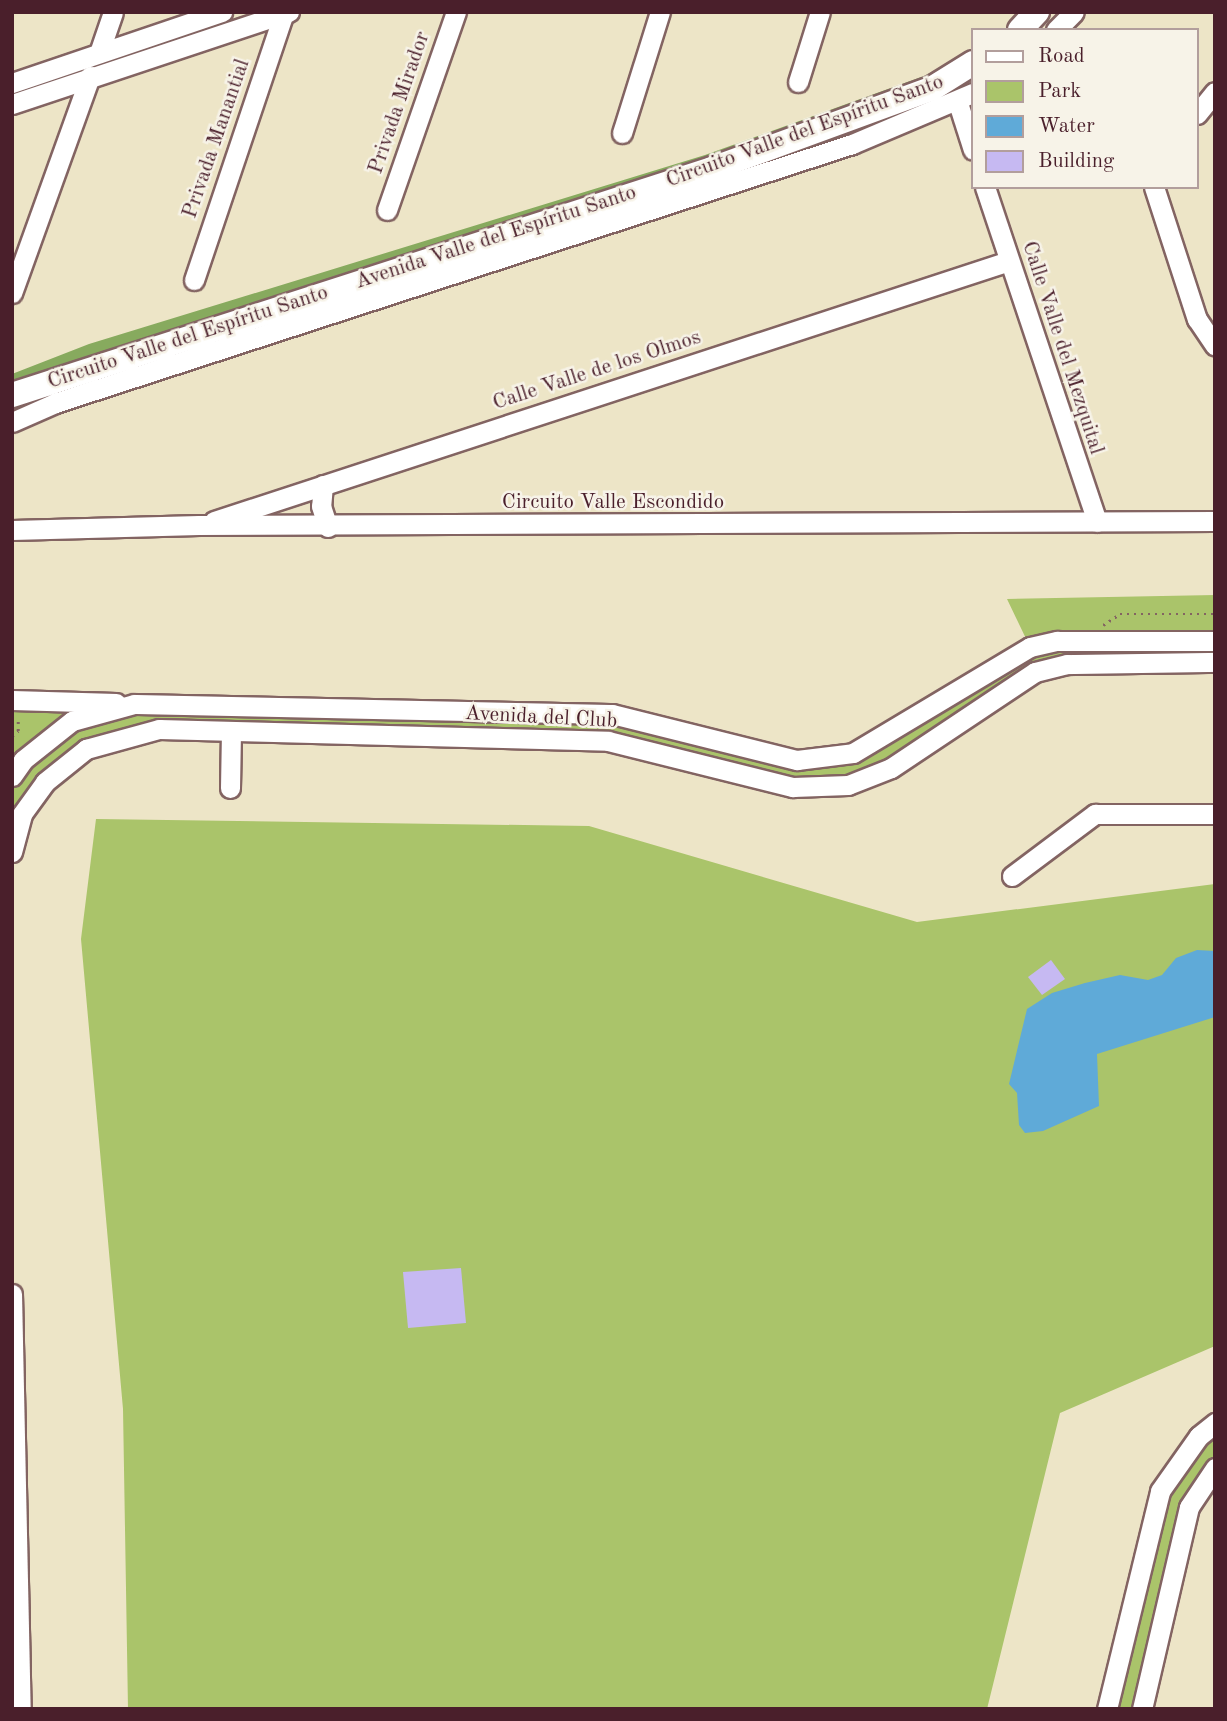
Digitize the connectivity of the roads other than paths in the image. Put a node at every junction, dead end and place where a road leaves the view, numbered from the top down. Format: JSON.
{"nodes":[{"id":1,"x":113,"y":12,"type":"edge"},
{"id":2,"x":222,"y":12,"type":"edge"},
{"id":3,"x":456,"y":12,"type":"edge"},
{"id":4,"x":660,"y":12,"type":"edge"},
{"id":5,"x":820,"y":12,"type":"edge"},
{"id":6,"x":1037,"y":12,"type":"edge"},
{"id":7,"x":1074,"y":12,"type":"edge"},
{"id":8,"x":285,"y":13,"type":"edge"},
{"id":9,"x":1022,"y":28,"type":"edge"},
{"id":10,"x":1058,"y":28,"type":"edge"},
{"id":11,"x":99,"y":53,"type":"junction"},
{"id":12,"x":972,"y":64,"type":"edge"},
{"id":13,"x":90,"y":76,"type":"junction"},
{"id":14,"x":798,"y":82,"type":"dead end"},
{"id":15,"x":12,"y":83,"type":"edge"},
{"id":16,"x":1215,"y":92,"type":"edge"},
{"id":17,"x":966,"y":98,"type":"edge"},
{"id":18,"x":12,"y":104,"type":"edge"},
{"id":19,"x":1199,"y":112,"type":"edge"},
{"id":20,"x":622,"y":133,"type":"dead end"},
{"id":21,"x":972,"y":143,"type":"edge"},
{"id":22,"x":986,"y":189,"type":"edge"},
{"id":23,"x":1155,"y":189,"type":"edge"},
{"id":24,"x":387,"y":210,"type":"dead end"},
{"id":25,"x":1009,"y":261,"type":"junction"},
{"id":26,"x":194,"y":280,"type":"dead end"},
{"id":27,"x":12,"y":293,"type":"edge"},
{"id":28,"x":1214,"y":345,"type":"edge"},
{"id":29,"x":12,"y":395,"type":"edge"},
{"id":30,"x":12,"y":422,"type":"edge"},
{"id":31,"x":323,"y":485,"type":"junction"},
{"id":32,"x":1215,"y":521,"type":"edge"},
{"id":33,"x":1097,"y":522,"type":"junction"},
{"id":34,"x":199,"y":526,"type":"junction"},
{"id":35,"x":328,"y":527,"type":"junction"},
{"id":36,"x":12,"y":530,"type":"edge"},
{"id":37,"x":1215,"y":641,"type":"edge"},
{"id":38,"x":1098,"y":642,"type":"junction"},
{"id":39,"x":1215,"y":662,"type":"edge"},
{"id":40,"x":1095,"y":663,"type":"junction"},
{"id":41,"x":12,"y":700,"type":"edge"},
{"id":42,"x":134,"y":704,"type":"junction"},
{"id":43,"x":159,"y":704,"type":"junction"},
{"id":44,"x":159,"y":729,"type":"junction"},
{"id":45,"x":231,"y":731,"type":"junction"},
{"id":46,"x":12,"y":776,"type":"edge"},
{"id":47,"x":230,"y":788,"type":"dead end"},
{"id":48,"x":1215,"y":814,"type":"edge"},
{"id":49,"x":12,"y":852,"type":"edge"},
{"id":50,"x":1012,"y":876,"type":"dead end"},
{"id":51,"x":12,"y":1294,"type":"edge"},
{"id":52,"x":1215,"y":1423,"type":"edge"},
{"id":53,"x":1215,"y":1468,"type":"edge"},
{"id":54,"x":16,"y":1634,"type":"edge"},
{"id":55,"x":21,"y":1709,"type":"edge"},
{"id":56,"x":1107,"y":1709,"type":"edge"},
{"id":57,"x":1142,"y":1709,"type":"edge"}],
"edges":[{"from":1,"to":11,"type":"street"},
{"from":2,"to":11,"type":"street"},
{"from":3,"to":24,"type":"street","name":"Privada Mirador"},
{"from":4,"to":20,"type":"street"},
{"from":5,"to":14,"type":"street"},
{"from":6,"to":9,"type":"main road"},
{"from":7,"to":10,"type":"street"},
{"from":8,"to":13,"type":"street"},
{"from":8,"to":26,"type":"street","name":"Privada Manantial"},
{"from":11,"to":15,"type":"street"},
{"from":12,"to":29,"type":"main road","name":"Avenida Valle del Espíritu Santo"},
{"from":13,"to":18,"type":"street"},
{"from":13,"to":27,"type":"street"},
{"from":16,"to":19,"type":"street"},
{"from":17,"to":21,"type":"street"},
{"from":17,"to":30,"type":"street","name":"Circuito Valle del Espíritu Santo"},
{"from":22,"to":25,"type":"street","name":"Calle Valle del Mezquital"},
{"from":23,"to":28,"type":"street"},
{"from":25,"to":31,"type":"street","name":"Calle Valle de los Olmos"},
{"from":25,"to":33,"type":"street","name":"Calle Valle del Mezquital"},
{"from":31,"to":34,"type":"street","name":"Calle Valle de los Olmos"},
{"from":31,"to":35,"type":"street"},
{"from":32,"to":33,"type":"street","name":"Circuito Valle Escondido"},
{"from":33,"to":35,"type":"street","name":"Circuito Valle Escondido"},
{"from":34,"to":35,"type":"street","name":"Circuito Valle Escondido"},
{"from":34,"to":36,"type":"street","name":"Circuito Valle Escondido"},
{"from":37,"to":38,"type":"street","name":"Avenida del Club"},
{"from":38,"to":40,"type":"street"},
{"from":38,"to":43,"type":"street","name":"Avenida del Club"},
{"from":39,"to":40,"type":"street","name":"Avenida del Club"},
{"from":40,"to":45,"type":"street","name":"Avenida del Club"},
{"from":41,"to":42,"type":"street","name":"Avenida del Club"},
{"from":42,"to":43,"type":"street","name":"Avenida del Club"},
{"from":42,"to":46,"type":"street","name":"Avenida del Club"},
{"from":43,"to":44,"type":"street"},
{"from":44,"to":45,"type":"street","name":"Avenida del Club"},
{"from":44,"to":49,"type":"street","name":"Avenida del Club"},
{"from":45,"to":47,"type":"street"},
{"from":48,"to":50,"type":"street"},
{"from":51,"to":54,"type":"street"},
{"from":52,"to":56,"type":"street"},
{"from":53,"to":57,"type":"street"},
{"from":54,"to":55,"type":"street"}]}
